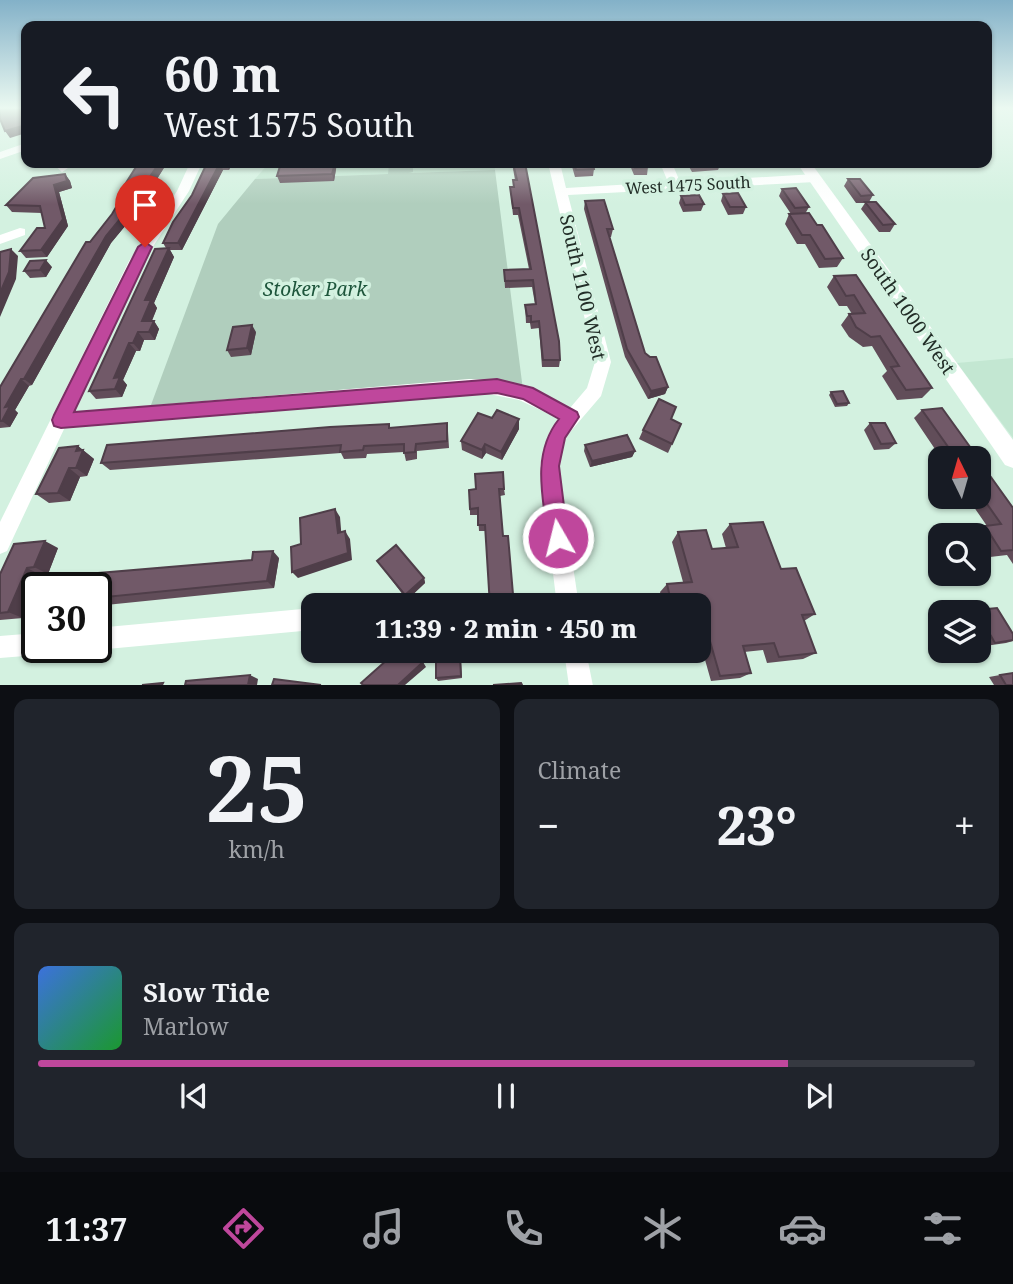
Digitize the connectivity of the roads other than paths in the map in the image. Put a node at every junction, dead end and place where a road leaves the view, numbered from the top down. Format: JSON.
{"nodes":[{"id":1,"x":21,"y":148,"type":"edge"},
{"id":2,"x":0,"y":156,"type":"edge"},
{"id":3,"x":194,"y":168,"type":"edge"},
{"id":4,"x":555,"y":168,"type":"edge"},
{"id":5,"x":668,"y":168,"type":"edge"},
{"id":6,"x":810,"y":170,"type":"edge"},
{"id":7,"x":675,"y":185,"type":"junction"},
{"id":8,"x":561,"y":192,"type":"junction"},
{"id":9,"x":20,"y":232,"type":"dead end"},
{"id":10,"x":0,"y":240,"type":"edge"},
{"id":11,"x":571,"y":417,"type":"junction"},
{"id":12,"x":61,"y":420,"type":"junction"},
{"id":13,"x":1013,"y":458,"type":"edge"},
{"id":14,"x":0,"y":544,"type":"edge"},
{"id":15,"x":566,"y":593,"type":"edge"},
{"id":16,"x":301,"y":621,"type":"edge"},
{"id":17,"x":112,"y":638,"type":"edge"},
{"id":18,"x":21,"y":645,"type":"edge"},
{"id":19,"x":0,"y":647,"type":"edge"},
{"id":20,"x":577,"y":663,"type":"edge"},
{"id":21,"x":581,"y":685,"type":"edge"}],
"edges":[{"from":1,"to":2,"type":"street"},
{"from":3,"to":12,"type":"street"},
{"from":4,"to":8,"type":"street","name":"South 1100 West"},
{"from":5,"to":7,"type":"street"},
{"from":6,"to":7,"type":"street","name":"West 1475 South"},
{"from":6,"to":13,"type":"main road","name":"South 1000 West"},
{"from":7,"to":8,"type":"street","name":"West 1475 South"},
{"from":8,"to":11,"type":"street","name":"South 1100 West"},
{"from":9,"to":10,"type":"street"},
{"from":11,"to":12,"type":"street"},
{"from":11,"to":15,"type":"street","name":"South 1100 West"},
{"from":12,"to":14,"type":"street"},
{"from":16,"to":17,"type":"street"},
{"from":18,"to":19,"type":"street"},
{"from":20,"to":21,"type":"street"}]}
